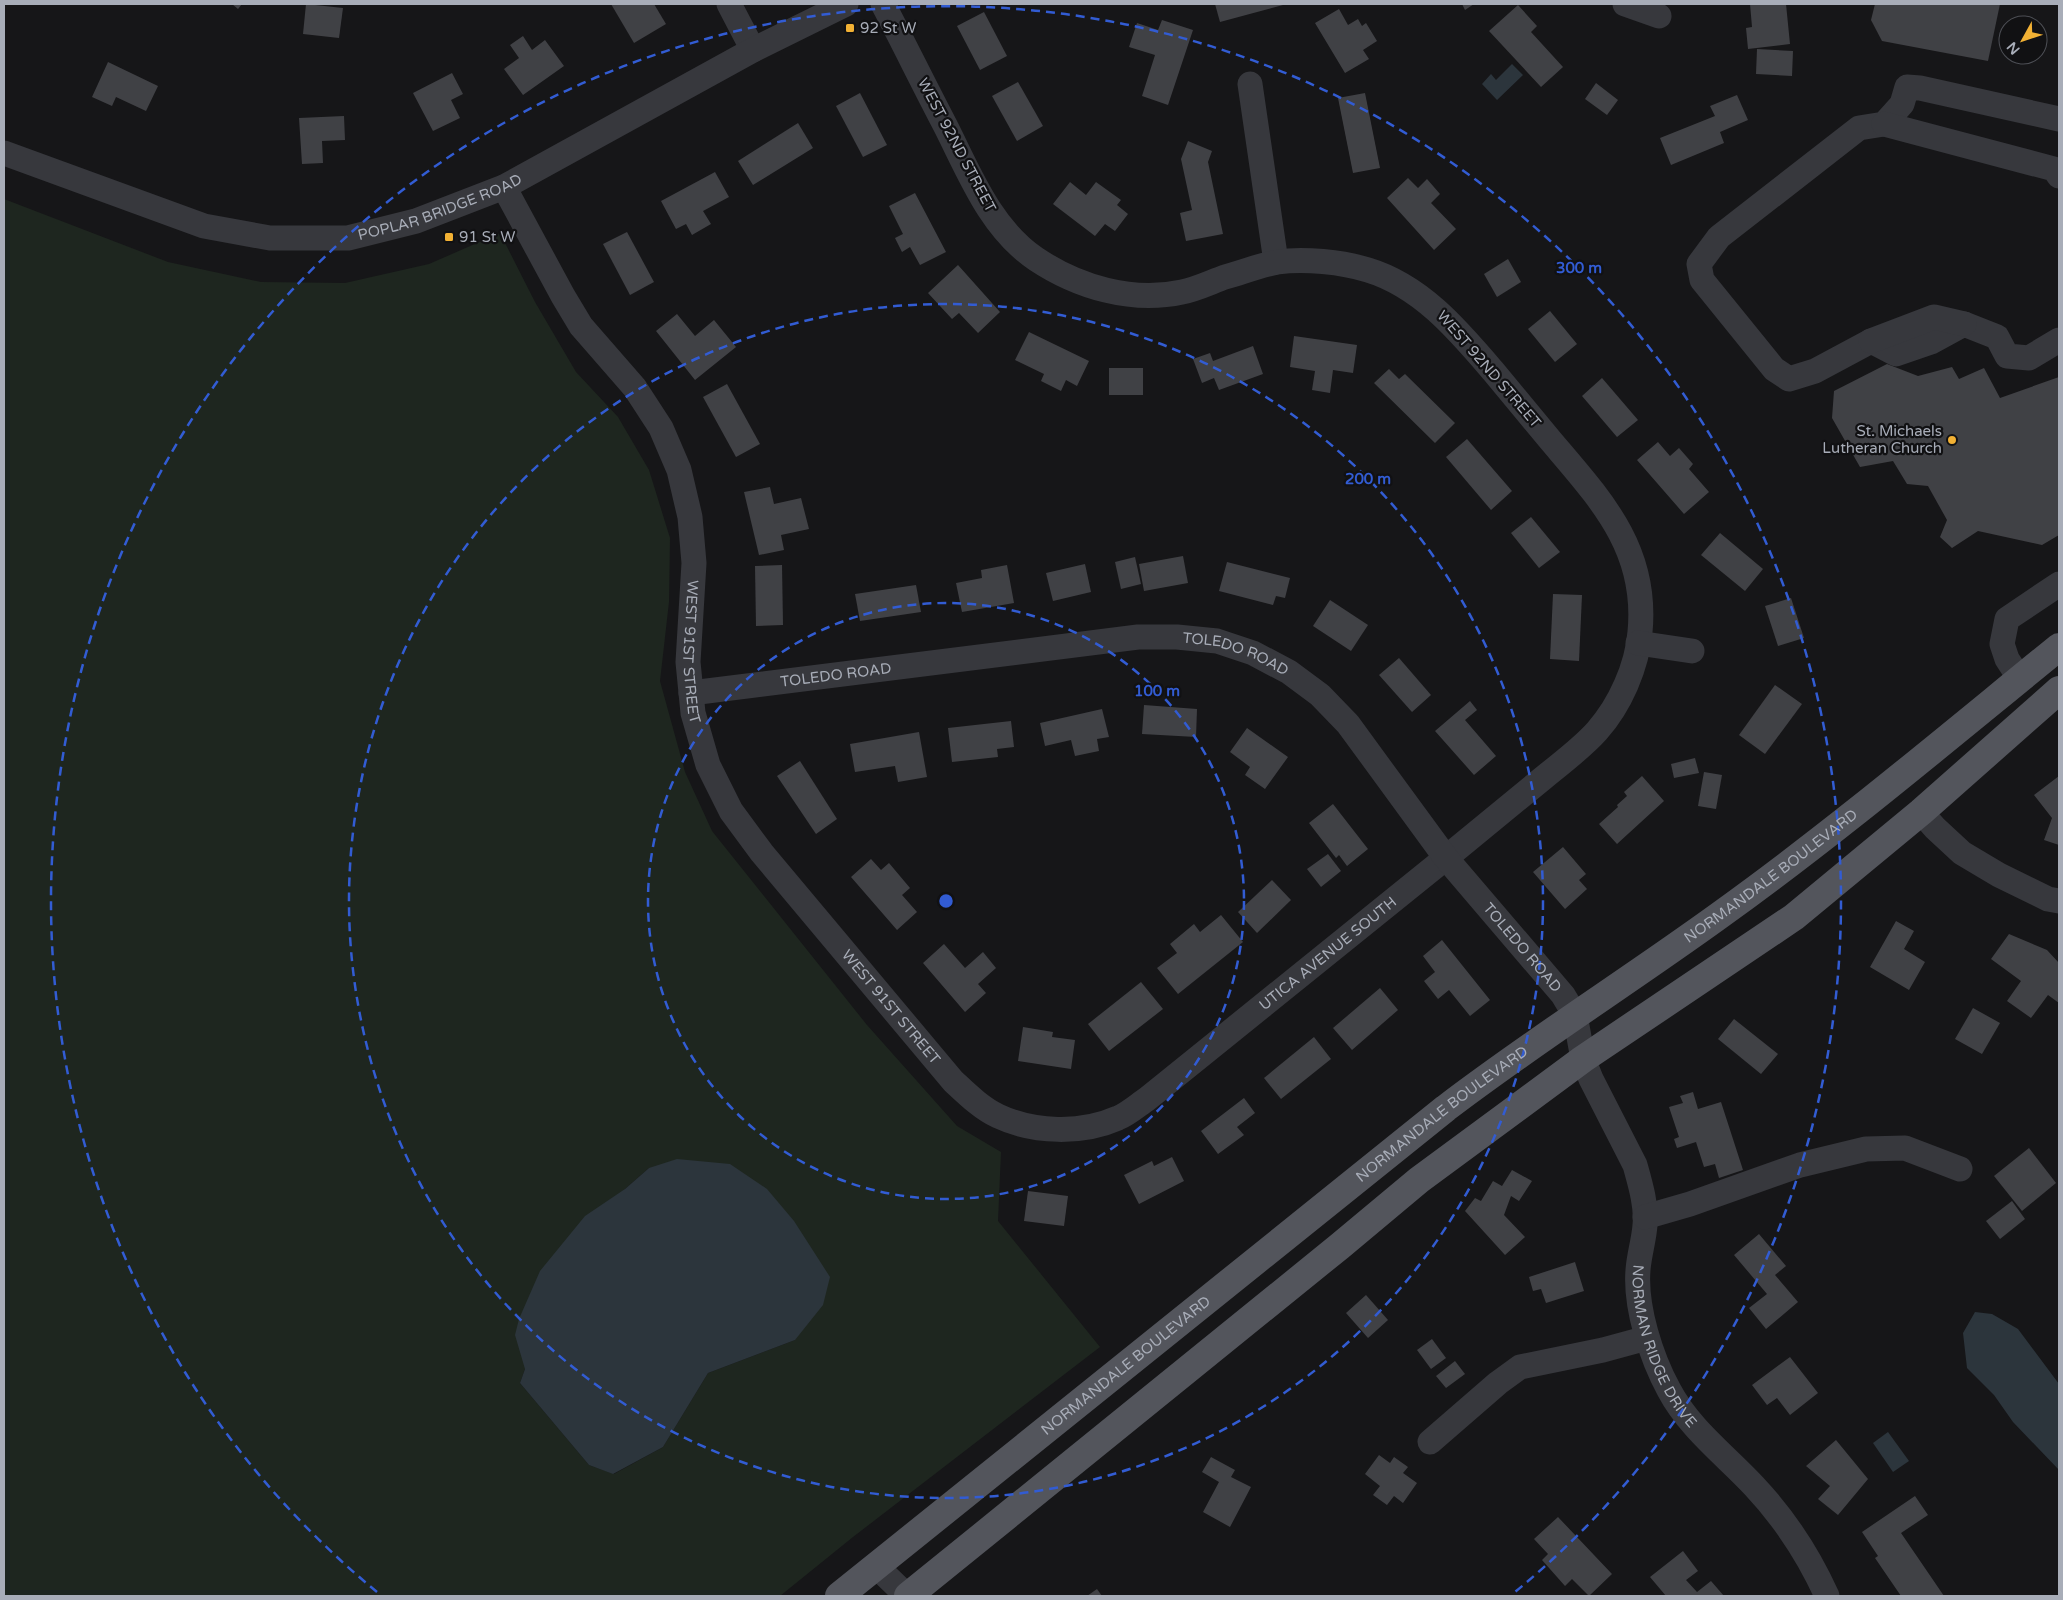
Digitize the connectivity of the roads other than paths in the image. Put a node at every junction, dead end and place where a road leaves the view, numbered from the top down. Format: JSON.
{"nodes":[{"id":1,"x":730,"y":4,"type":"edge"},
{"id":2,"x":846,"y":4,"type":"edge"},
{"id":3,"x":882,"y":4,"type":"edge"},
{"id":4,"x":1625,"y":4,"type":"edge"},
{"id":5,"x":1659,"y":16,"type":"dead end"},
{"id":6,"x":753,"y":50,"type":"junction"},
{"id":7,"x":1250,"y":84,"type":"dead end"},
{"id":8,"x":2059,"y":119,"type":"edge"},
{"id":9,"x":1884,"y":124,"type":"junction"},
{"id":10,"x":4,"y":153,"type":"edge"},
{"id":11,"x":2059,"y":176,"type":"edge"},
{"id":12,"x":504,"y":187,"type":"junction"},
{"id":13,"x":1276,"y":262,"type":"junction"},
{"id":14,"x":2059,"y":340,"type":"edge"},
{"id":15,"x":2059,"y":584,"type":"edge"},
{"id":16,"x":1638,"y":643,"type":"junction"},
{"id":17,"x":2059,"y":647,"type":"edge"},
{"id":18,"x":1692,"y":651,"type":"dead end"},
{"id":19,"x":2020,"y":679,"type":"junction"},
{"id":20,"x":2059,"y":690,"type":"edge"},
{"id":21,"x":691,"y":693,"type":"junction"},
{"id":22,"x":1921,"y":812,"type":"junction"},
{"id":23,"x":1446,"y":858,"type":"junction"},
{"id":24,"x":2059,"y":901,"type":"edge"},
{"id":25,"x":1575,"y":1015,"type":"junction"},
{"id":26,"x":1583,"y":1059,"type":"junction"},
{"id":27,"x":953,"y":1081,"type":"joint"},
{"id":28,"x":1960,"y":1169,"type":"dead end"},
{"id":29,"x":1645,"y":1218,"type":"junction"},
{"id":30,"x":1648,"y":1338,"type":"junction"},
{"id":31,"x":1430,"y":1442,"type":"dead end"},
{"id":32,"x":876,"y":1566,"type":"junction"},
{"id":33,"x":839,"y":1596,"type":"edge"},
{"id":34,"x":907,"y":1596,"type":"edge"},
{"id":35,"x":1827,"y":1596,"type":"edge"}],
"edges":[{"from":1,"to":6,"type":"street"},
{"from":2,"to":6,"type":"street","name":"POPLAR BRIDGE ROAD"},
{"from":3,"to":13,"type":"street","name":"WEST 92ND STREET"},
{"from":4,"to":5,"type":"street"},
{"from":6,"to":12,"type":"street","name":"POPLAR BRIDGE ROAD"},
{"from":7,"to":13,"type":"street"},
{"from":8,"to":9,"type":"street"},
{"from":9,"to":11,"type":"street"},
{"from":9,"to":14,"type":"street"},
{"from":10,"to":12,"type":"street","name":"POPLAR BRIDGE ROAD"},
{"from":12,"to":21,"type":"street","name":"WEST 91ST STREET"},
{"from":13,"to":16,"type":"street","name":"WEST 92ND STREET"},
{"from":15,"to":19,"type":"street"},
{"from":16,"to":18,"type":"street"},
{"from":16,"to":23,"type":"street","name":"UTICA AVENUE SOUTH"},
{"from":17,"to":19,"type":"main road","name":"NORMANDALE BOULEVARD"},
{"from":19,"to":25,"type":"main road","name":"NORMANDALE BOULEVARD"},
{"from":20,"to":22,"type":"main road"},
{"from":21,"to":23,"type":"street","name":"TOLEDO ROAD"},
{"from":21,"to":27,"type":"street","name":"WEST 91ST STREET"},
{"from":22,"to":24,"type":"street"},
{"from":22,"to":26,"type":"main road"},
{"from":23,"to":25,"type":"street","name":"TOLEDO ROAD"},
{"from":23,"to":27,"type":"street","name":"UTICA AVENUE SOUTH"},
{"from":25,"to":26,"type":"street","name":"TOLEDO ROAD"},
{"from":25,"to":32,"type":"main road","name":"NORMANDALE BOULEVARD"},
{"from":26,"to":29,"type":"street","name":"NORMAN RIDGE DRIVE"},
{"from":26,"to":34,"type":"main road"},
{"from":28,"to":29,"type":"street"},
{"from":29,"to":30,"type":"street","name":"NORMAN RIDGE DRIVE"},
{"from":30,"to":31,"type":"street"},
{"from":30,"to":35,"type":"street","name":"NORMAN RIDGE DRIVE"},
{"from":32,"to":33,"type":"main road","name":"NORMANDALE BOULEVARD"},
{"from":32,"to":34,"type":"street"}]}
